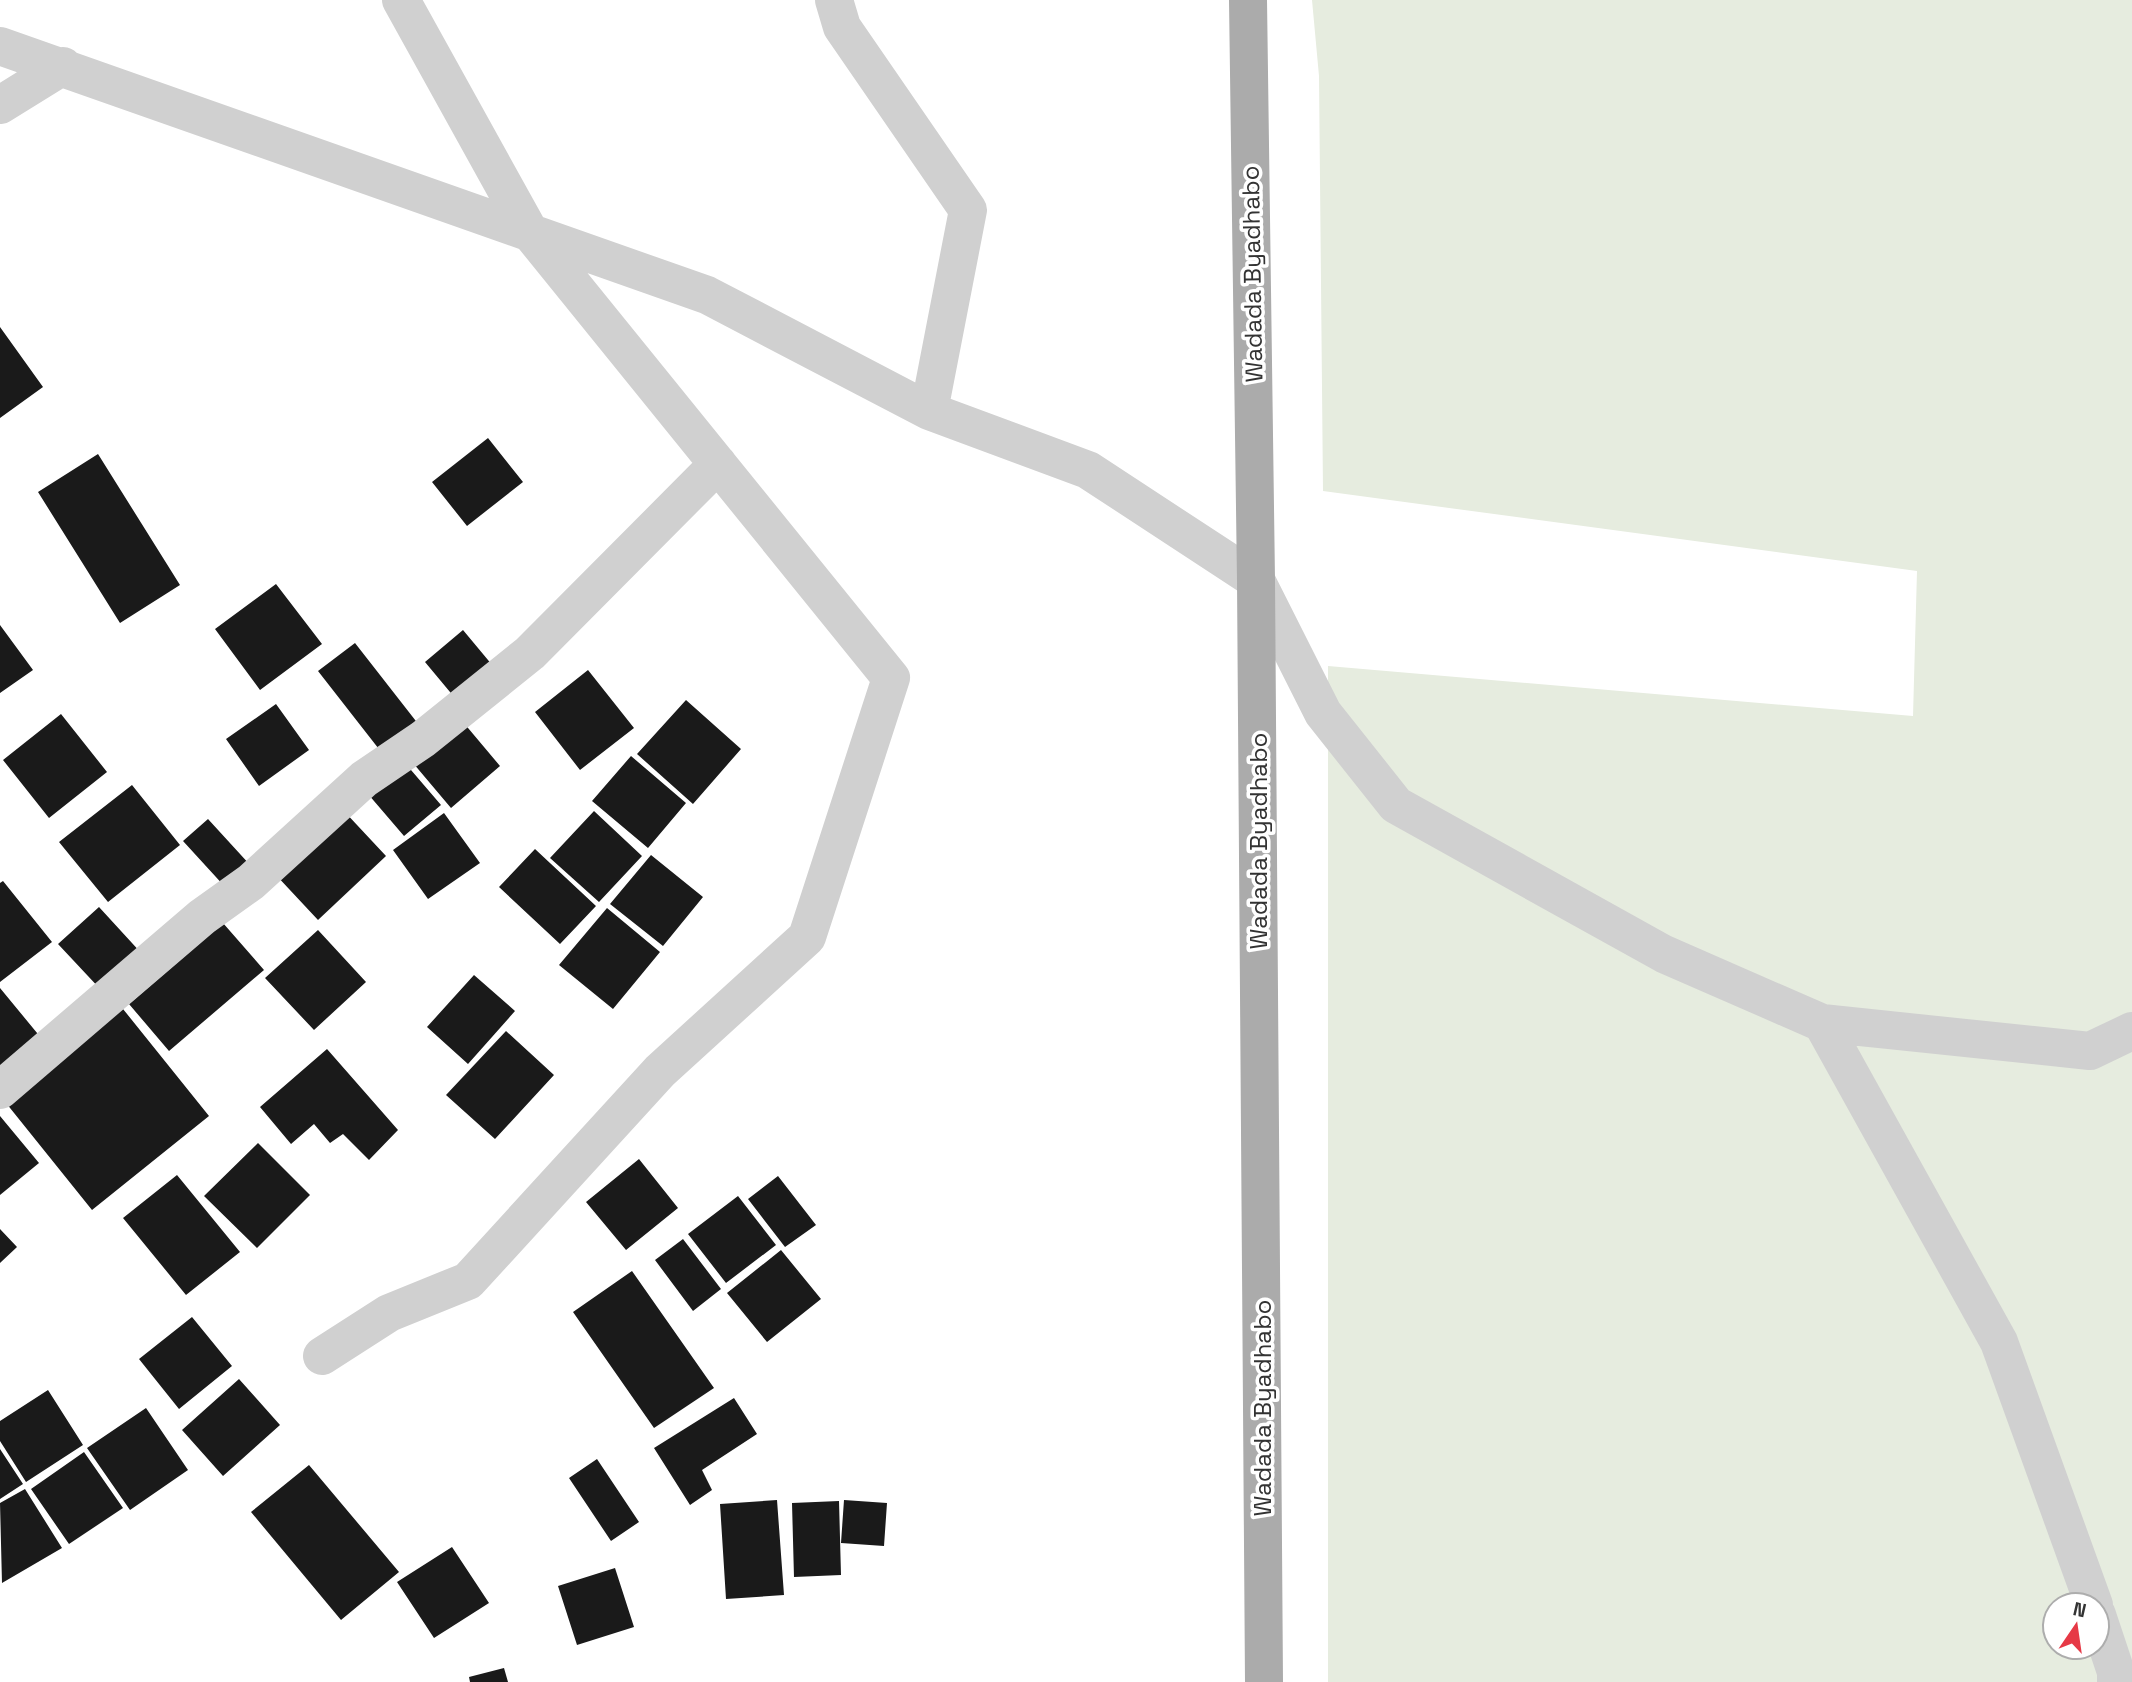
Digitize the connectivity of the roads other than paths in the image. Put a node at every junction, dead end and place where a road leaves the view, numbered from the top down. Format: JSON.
{"nodes":[{"id":1,"x":401,"y":0,"type":"edge"},
{"id":2,"x":834,"y":0,"type":"edge"},
{"id":3,"x":1248,"y":0,"type":"edge"},
{"id":4,"x":0,"y":46,"type":"edge"},
{"id":5,"x":63,"y":66,"type":"junction"},
{"id":6,"x":0,"y":105,"type":"edge"},
{"id":7,"x":529,"y":231,"type":"junction"},
{"id":8,"x":929,"y":411,"type":"junction"},
{"id":9,"x":718,"y":464,"type":"junction"},
{"id":10,"x":1256,"y":580,"type":"junction"},
{"id":11,"x":1822,"y":1023,"type":"junction"},
{"id":12,"x":2132,"y":1031,"type":"edge"},
{"id":13,"x":2090,"y":1051,"type":"junction"},
{"id":14,"x":2132,"y":1053,"type":"edge"},
{"id":15,"x":0,"y":1090,"type":"edge"},
{"id":16,"x":322,"y":1356,"type":"dead end"},
{"id":17,"x":2089,"y":1591,"type":"edge"},
{"id":18,"x":2111,"y":1657,"type":"edge"},
{"id":19,"x":1264,"y":1682,"type":"edge"},
{"id":20,"x":2116,"y":1682,"type":"edge"}],
"edges":[{"from":1,"to":7,"type":"street"},
{"from":2,"to":8,"type":"street"},
{"from":3,"to":10,"type":"main road","name":"Wadada Byadhabo"},
{"from":4,"to":5,"type":"street"},
{"from":5,"to":6,"type":"street"},
{"from":5,"to":7,"type":"street"},
{"from":7,"to":8,"type":"street"},
{"from":7,"to":9,"type":"street"},
{"from":8,"to":10,"type":"street"},
{"from":9,"to":15,"type":"street"},
{"from":9,"to":16,"type":"street"},
{"from":10,"to":11,"type":"street"},
{"from":10,"to":19,"type":"main road","name":"Wadada Byadhabo"},
{"from":11,"to":13,"type":"street"},
{"from":11,"to":17,"type":"street"},
{"from":12,"to":13,"type":"street"},
{"from":13,"to":14,"type":"street"},
{"from":18,"to":20,"type":"street"}]}
